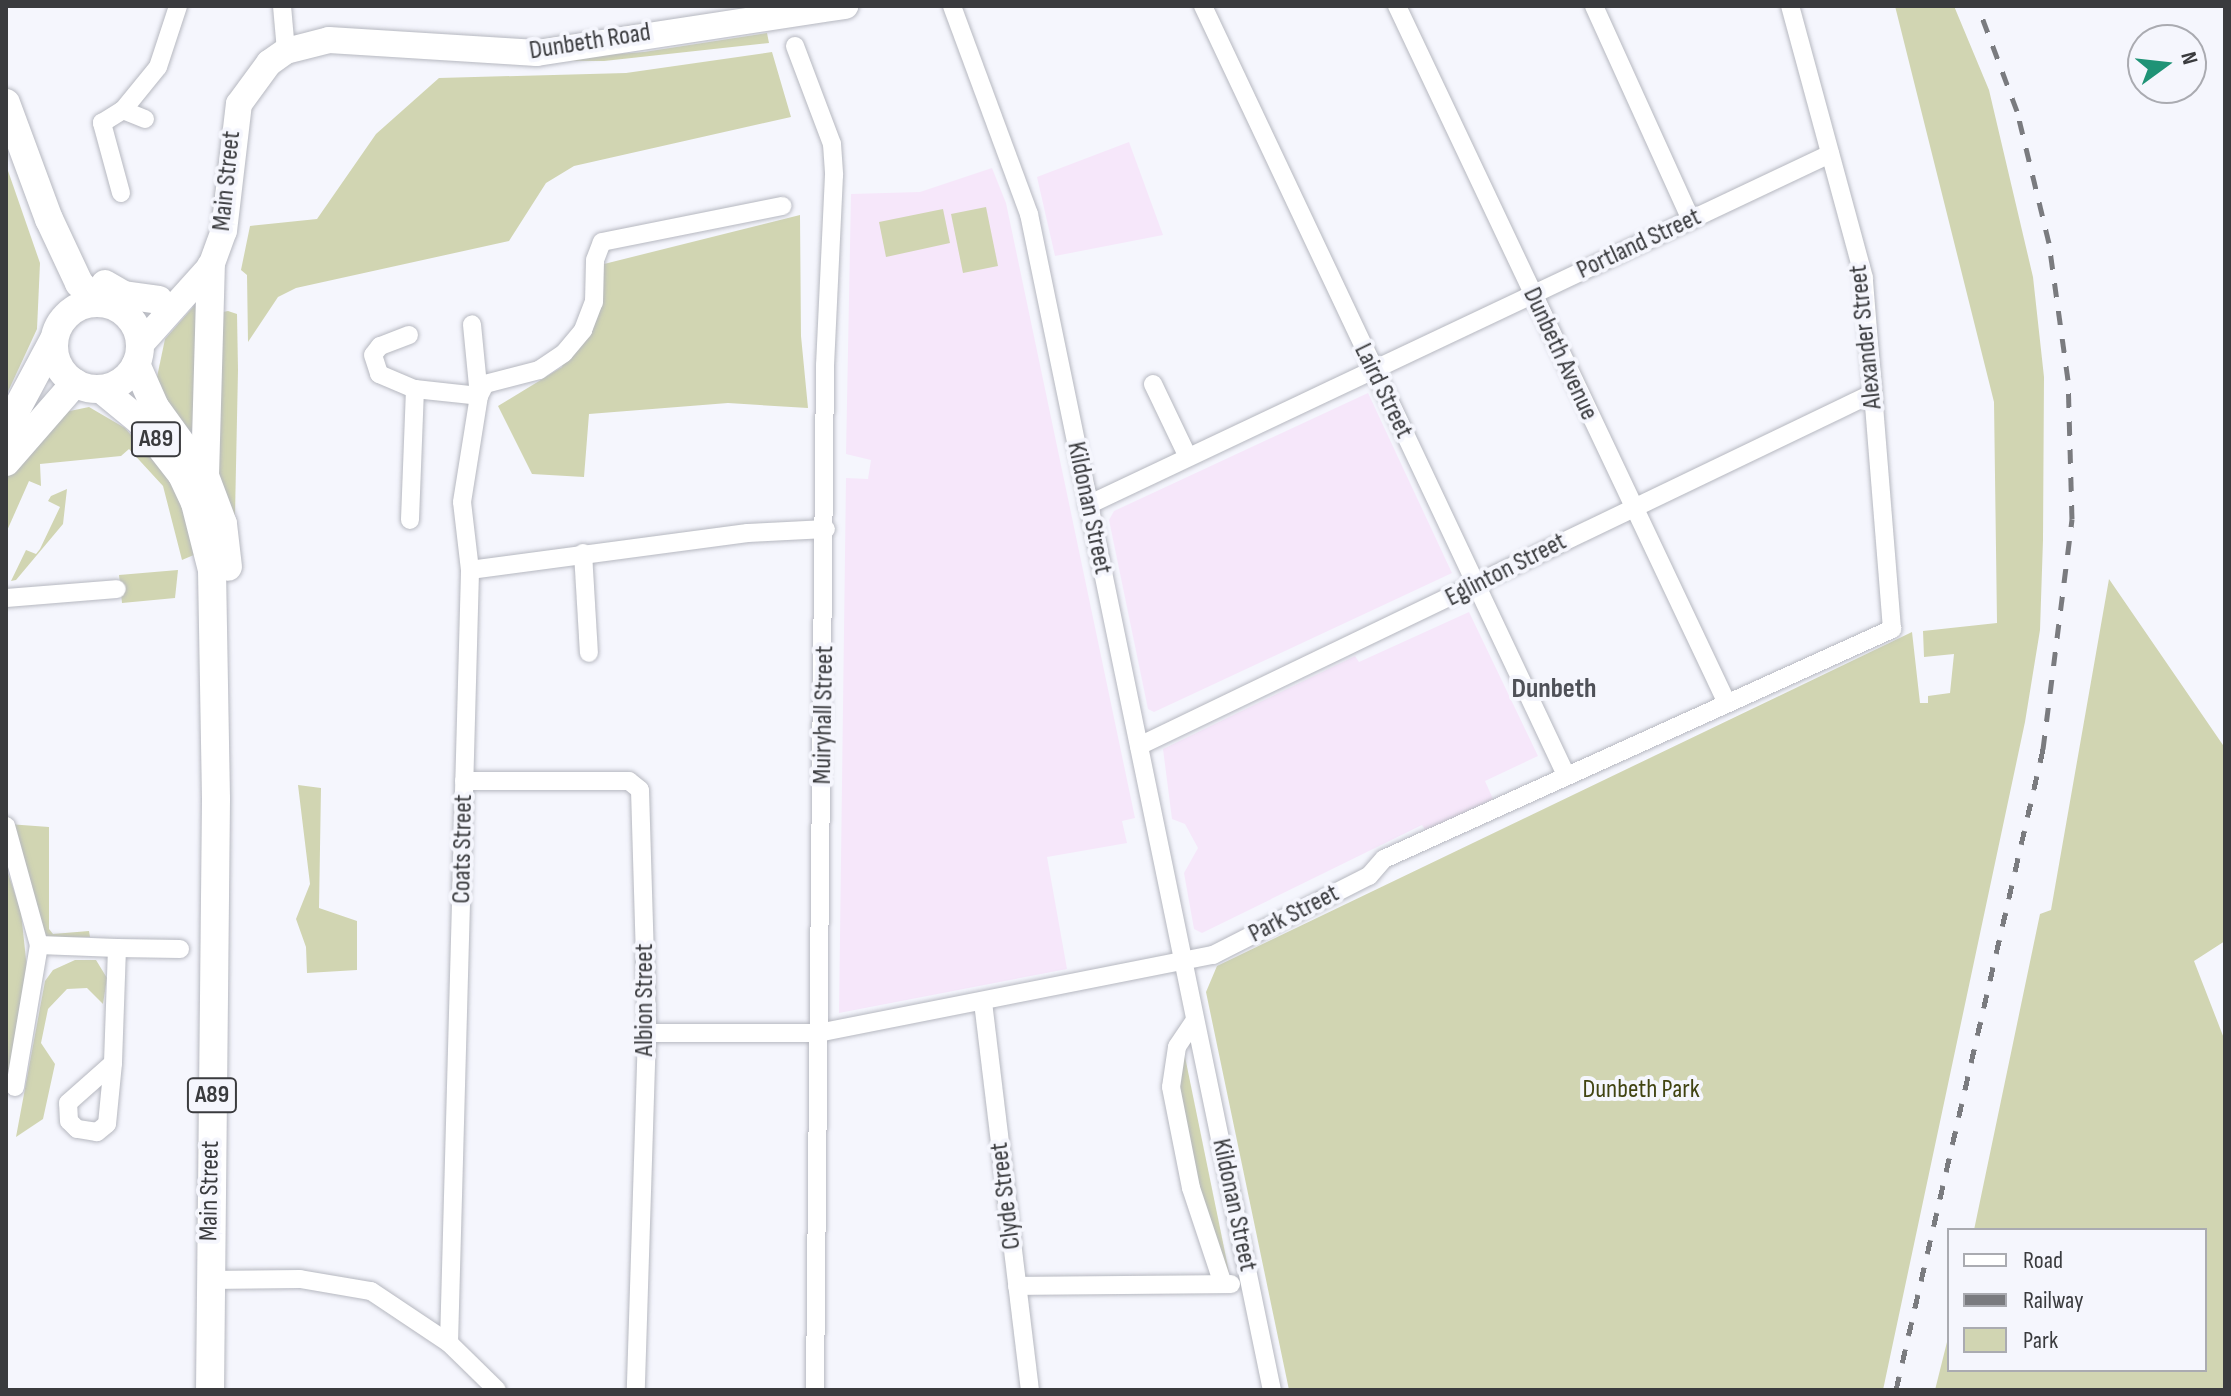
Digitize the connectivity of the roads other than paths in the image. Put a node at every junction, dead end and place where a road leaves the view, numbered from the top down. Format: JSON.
{"nodes":[{"id":1,"x":178,"y":6,"type":"edge"},
{"id":2,"x":282,"y":6,"type":"edge"},
{"id":3,"x":845,"y":6,"type":"edge"},
{"id":4,"x":952,"y":6,"type":"edge"},
{"id":5,"x":1203,"y":6,"type":"edge"},
{"id":6,"x":1397,"y":6,"type":"edge"},
{"id":7,"x":1594,"y":6,"type":"edge"},
{"id":8,"x":1790,"y":6,"type":"edge"},
{"id":9,"x":783,"y":12,"type":"edge"},
{"id":10,"x":795,"y":46,"type":"dead end"},
{"id":11,"x":286,"y":51,"type":"junction"},
{"id":12,"x":6,"y":103,"type":"edge"},
{"id":13,"x":123,"y":110,"type":"junction"},
{"id":14,"x":145,"y":119,"type":"dead end"},
{"id":15,"x":1830,"y":154,"type":"junction"},
{"id":16,"x":121,"y":193,"type":"dead end"},
{"id":17,"x":782,"y":206,"type":"dead end"},
{"id":18,"x":1691,"y":220,"type":"junction"},
{"id":19,"x":52,"y":225,"type":"junction"},
{"id":20,"x":207,"y":271,"type":"junction"},
{"id":21,"x":1532,"y":296,"type":"junction"},
{"id":22,"x":159,"y":300,"type":"junction"},
{"id":23,"x":106,"y":304,"type":"junction"},
{"id":24,"x":472,"y":324,"type":"dead end"},
{"id":25,"x":55,"y":334,"type":"junction"},
{"id":26,"x":409,"y":335,"type":"dead end"},
{"id":27,"x":138,"y":355,"type":"junction"},
{"id":28,"x":1372,"y":368,"type":"junction"},
{"id":29,"x":1153,"y":384,"type":"dead end"},
{"id":30,"x":88,"y":386,"type":"junction"},
{"id":31,"x":415,"y":389,"type":"junction"},
{"id":32,"x":1873,"y":393,"type":"junction"},
{"id":33,"x":479,"y":396,"type":"junction"},
{"id":34,"x":6,"y":429,"type":"edge"},
{"id":35,"x":1188,"y":457,"type":"junction"},
{"id":36,"x":6,"y":462,"type":"edge"},
{"id":37,"x":205,"y":476,"type":"junction"},
{"id":38,"x":1088,"y":505,"type":"junction"},
{"id":39,"x":1632,"y":507,"type":"junction"},
{"id":40,"x":410,"y":520,"type":"dead end"},
{"id":41,"x":826,"y":529,"type":"junction"},
{"id":42,"x":583,"y":553,"type":"junction"},
{"id":43,"x":470,"y":570,"type":"junction"},
{"id":44,"x":1475,"y":583,"type":"junction"},
{"id":45,"x":117,"y":589,"type":"dead end"},
{"id":46,"x":6,"y":598,"type":"edge"},
{"id":47,"x":1892,"y":629,"type":"joint"},
{"id":48,"x":589,"y":653,"type":"dead end"},
{"id":49,"x":1726,"y":701,"type":"junction"},
{"id":50,"x":1139,"y":746,"type":"junction"},
{"id":51,"x":1566,"y":775,"type":"junction"},
{"id":52,"x":464,"y":781,"type":"junction"},
{"id":53,"x":216,"y":799,"type":"junction"},
{"id":54,"x":6,"y":826,"type":"edge"},
{"id":55,"x":39,"y":945,"type":"junction"},
{"id":56,"x":117,"y":948,"type":"junction"},
{"id":57,"x":180,"y":949,"type":"dead end"},
{"id":58,"x":1182,"y":961,"type":"junction"},
{"id":59,"x":983,"y":1002,"type":"junction"},
{"id":60,"x":1195,"y":1020,"type":"junction"},
{"id":61,"x":647,"y":1033,"type":"junction"},
{"id":62,"x":818,"y":1033,"type":"junction"},
{"id":63,"x":113,"y":1063,"type":"dead end"},
{"id":64,"x":15,"y":1087,"type":"dead end"},
{"id":65,"x":209,"y":1280,"type":"junction"},
{"id":66,"x":1250,"y":1282,"type":"junction"},
{"id":67,"x":1223,"y":1284,"type":"junction"},
{"id":68,"x":1017,"y":1286,"type":"junction"},
{"id":69,"x":449,"y":1343,"type":"junction"},
{"id":70,"x":210,"y":1390,"type":"edge"},
{"id":71,"x":497,"y":1390,"type":"edge"},
{"id":72,"x":636,"y":1390,"type":"edge"},
{"id":73,"x":815,"y":1390,"type":"edge"},
{"id":74,"x":1030,"y":1390,"type":"edge"},
{"id":75,"x":1272,"y":1390,"type":"edge"}],
"edges":[{"from":1,"to":13,"type":"street"},
{"from":2,"to":11,"type":"street"},
{"from":3,"to":9,"type":"main road","name":"Dunbeth Road"},
{"from":4,"to":38,"type":"street","name":"Kildonan Street"},
{"from":5,"to":28,"type":"street","name":"Laird Street"},
{"from":6,"to":21,"type":"street","name":"Dunbeth Avenue"},
{"from":7,"to":18,"type":"street"},
{"from":8,"to":15,"type":"street","name":"Alexander Street"},
{"from":9,"to":11,"type":"main road","name":"Dunbeth Road"},
{"from":10,"to":41,"type":"street","name":"Muiryhall Street"},
{"from":11,"to":20,"type":"main road","name":"Main Street"},
{"from":12,"to":19,"type":"main road","number":"A89"},
{"from":13,"to":14,"type":"street"},
{"from":13,"to":16,"type":"street"},
{"from":15,"to":18,"type":"street","name":"Portland Street"},
{"from":15,"to":32,"type":"street","name":"Alexander Street"},
{"from":17,"to":33,"type":"street"},
{"from":18,"to":21,"type":"street","name":"Portland Street"},
{"from":19,"to":22,"type":"main road"},
{"from":19,"to":23,"type":"main road","number":"A89"},
{"from":19,"to":25,"type":"main road","number":"A89"},
{"from":20,"to":22,"type":"main road"},
{"from":20,"to":27,"type":"main road","name":"Main Street"},
{"from":20,"to":37,"type":"main road"},
{"from":21,"to":28,"type":"street","name":"Portland Street"},
{"from":21,"to":39,"type":"street","name":"Dunbeth Avenue"},
{"from":22,"to":23,"type":"main road"},
{"from":23,"to":25,"type":"main road"},
{"from":23,"to":27,"type":"main road","number":"A89"},
{"from":24,"to":33,"type":"street","name":"Coats Street"},
{"from":25,"to":30,"type":"main road","number":"A89"},
{"from":25,"to":34,"type":"main road"},
{"from":26,"to":31,"type":"street"},
{"from":27,"to":30,"type":"main road","number":"A89"},
{"from":27,"to":37,"type":"main road","name":"Main Street","number":"A89"},
{"from":28,"to":35,"type":"street","name":"Portland Street"},
{"from":28,"to":44,"type":"street","name":"Laird Street"},
{"from":29,"to":35,"type":"street"},
{"from":30,"to":36,"type":"main road"},
{"from":30,"to":53,"type":"main road","name":"Main Street","number":"A89"},
{"from":31,"to":33,"type":"street"},
{"from":31,"to":40,"type":"street"},
{"from":32,"to":39,"type":"street","name":"Eglinton Street"},
{"from":32,"to":47,"type":"street","name":"Alexander Street"},
{"from":33,"to":43,"type":"street","name":"Coats Street"},
{"from":35,"to":38,"type":"street","name":"Portland Street"},
{"from":37,"to":53,"type":"main road","name":"Main Street","number":"A89"},
{"from":38,"to":50,"type":"street","name":"Kildonan Street"},
{"from":39,"to":44,"type":"street","name":"Eglinton Street"},
{"from":39,"to":49,"type":"street","name":"Dunbeth Avenue"},
{"from":41,"to":42,"type":"street"},
{"from":41,"to":62,"type":"street","name":"Muiryhall Street"},
{"from":42,"to":43,"type":"street"},
{"from":42,"to":48,"type":"street"},
{"from":43,"to":52,"type":"street","name":"Coats Street"},
{"from":44,"to":50,"type":"street","name":"Eglinton Street"},
{"from":44,"to":51,"type":"street","name":"Laird Street"},
{"from":45,"to":46,"type":"street"},
{"from":47,"to":49,"type":"street","name":"Park Street"},
{"from":49,"to":51,"type":"street","name":"Park Street"},
{"from":50,"to":58,"type":"street","name":"Kildonan Street"},
{"from":51,"to":58,"type":"street","name":"Park Street"},
{"from":52,"to":61,"type":"street","name":"Albion Street"},
{"from":52,"to":69,"type":"street","name":"Coats Street"},
{"from":53,"to":65,"type":"main road","name":"Main Street","number":"A89"},
{"from":54,"to":55,"type":"street"},
{"from":55,"to":56,"type":"street"},
{"from":55,"to":64,"type":"street"},
{"from":56,"to":57,"type":"street"},
{"from":56,"to":63,"type":"street"},
{"from":58,"to":59,"type":"street","name":"Park Street"},
{"from":58,"to":60,"type":"street","name":"Kildonan Street"},
{"from":59,"to":62,"type":"street","name":"Park Street"},
{"from":59,"to":68,"type":"street","name":"Clyde Street"},
{"from":60,"to":66,"type":"street","name":"Kildonan Street"},
{"from":60,"to":67,"type":"street","name":"Kildonan Street"},
{"from":61,"to":62,"type":"street","name":"Park Street"},
{"from":61,"to":72,"type":"street","name":"Albion Street"},
{"from":62,"to":73,"type":"street","name":"Muiryhall Street"},
{"from":65,"to":69,"type":"street"},
{"from":65,"to":70,"type":"main road","name":"Main Street","number":"A89"},
{"from":66,"to":67,"type":"street"},
{"from":66,"to":75,"type":"street","name":"Kildonan Street"},
{"from":67,"to":68,"type":"street"},
{"from":68,"to":74,"type":"street","name":"Clyde Street"},
{"from":69,"to":71,"type":"street"}]}
